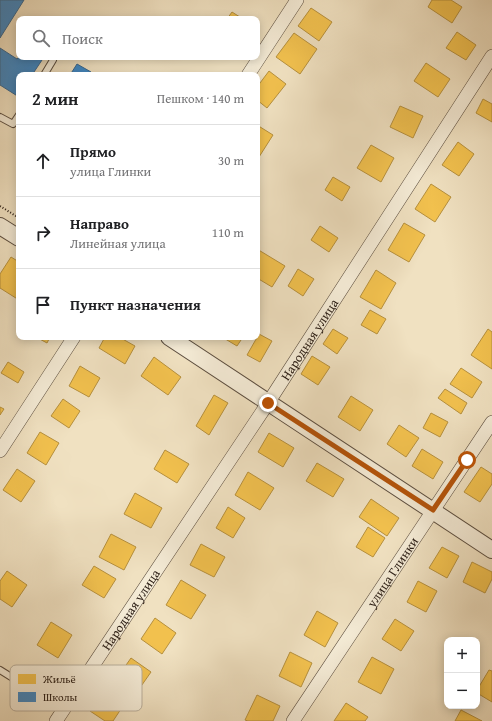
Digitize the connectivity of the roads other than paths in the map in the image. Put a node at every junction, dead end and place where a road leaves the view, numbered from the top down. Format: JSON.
{"nodes":[{"id":1,"x":297,"y":0,"type":"edge"},
{"id":2,"x":492,"y":56,"type":"edge"},
{"id":3,"x":260,"y":57,"type":"edge"},
{"id":4,"x":53,"y":60,"type":"dead end"},
{"id":5,"x":258,"y":60,"type":"edge"},
{"id":6,"x":46,"y":72,"type":"edge"},
{"id":7,"x":250,"y":72,"type":"edge"},
{"id":8,"x":0,"y":117,"type":"edge"},
{"id":9,"x":16,"y":119,"type":"edge"},
{"id":10,"x":0,"y":226,"type":"edge"},
{"id":11,"x":16,"y":236,"type":"edge"},
{"id":12,"x":72,"y":340,"type":"edge"},
{"id":13,"x":174,"y":340,"type":"edge"},
{"id":14,"x":268,"y":403,"type":"junction"},
{"id":15,"x":492,"y":422,"type":"edge"},
{"id":16,"x":0,"y":451,"type":"edge"},
{"id":17,"x":433,"y":510,"type":"junction"},
{"id":18,"x":492,"y":550,"type":"edge"},
{"id":19,"x":94,"y":665,"type":"edge"},
{"id":20,"x":0,"y":670,"type":"edge"},
{"id":21,"x":10,"y":676,"type":"edge"},
{"id":22,"x":63,"y":711,"type":"edge"},
{"id":23,"x":56,"y":721,"type":"edge"},
{"id":24,"x":293,"y":721,"type":"edge"}],
"edges":[{"from":1,"to":3,"type":"street"},
{"from":2,"to":14,"type":"street","name":"Народная улица"},
{"from":4,"to":6,"type":"lane"},
{"from":5,"to":7,"type":"street"},
{"from":8,"to":9,"type":"lane"},
{"from":10,"to":11,"type":"street"},
{"from":12,"to":16,"type":"street"},
{"from":13,"to":14,"type":"street"},
{"from":14,"to":17,"type":"street"},
{"from":14,"to":19,"type":"street","name":"Народная улица"},
{"from":15,"to":17,"type":"street","name":"улица Глинки"},
{"from":17,"to":18,"type":"street"},
{"from":17,"to":24,"type":"street","name":"улица Глинки"},
{"from":20,"to":21,"type":"lane"},
{"from":22,"to":23,"type":"street","name":"Народная улица"}]}
